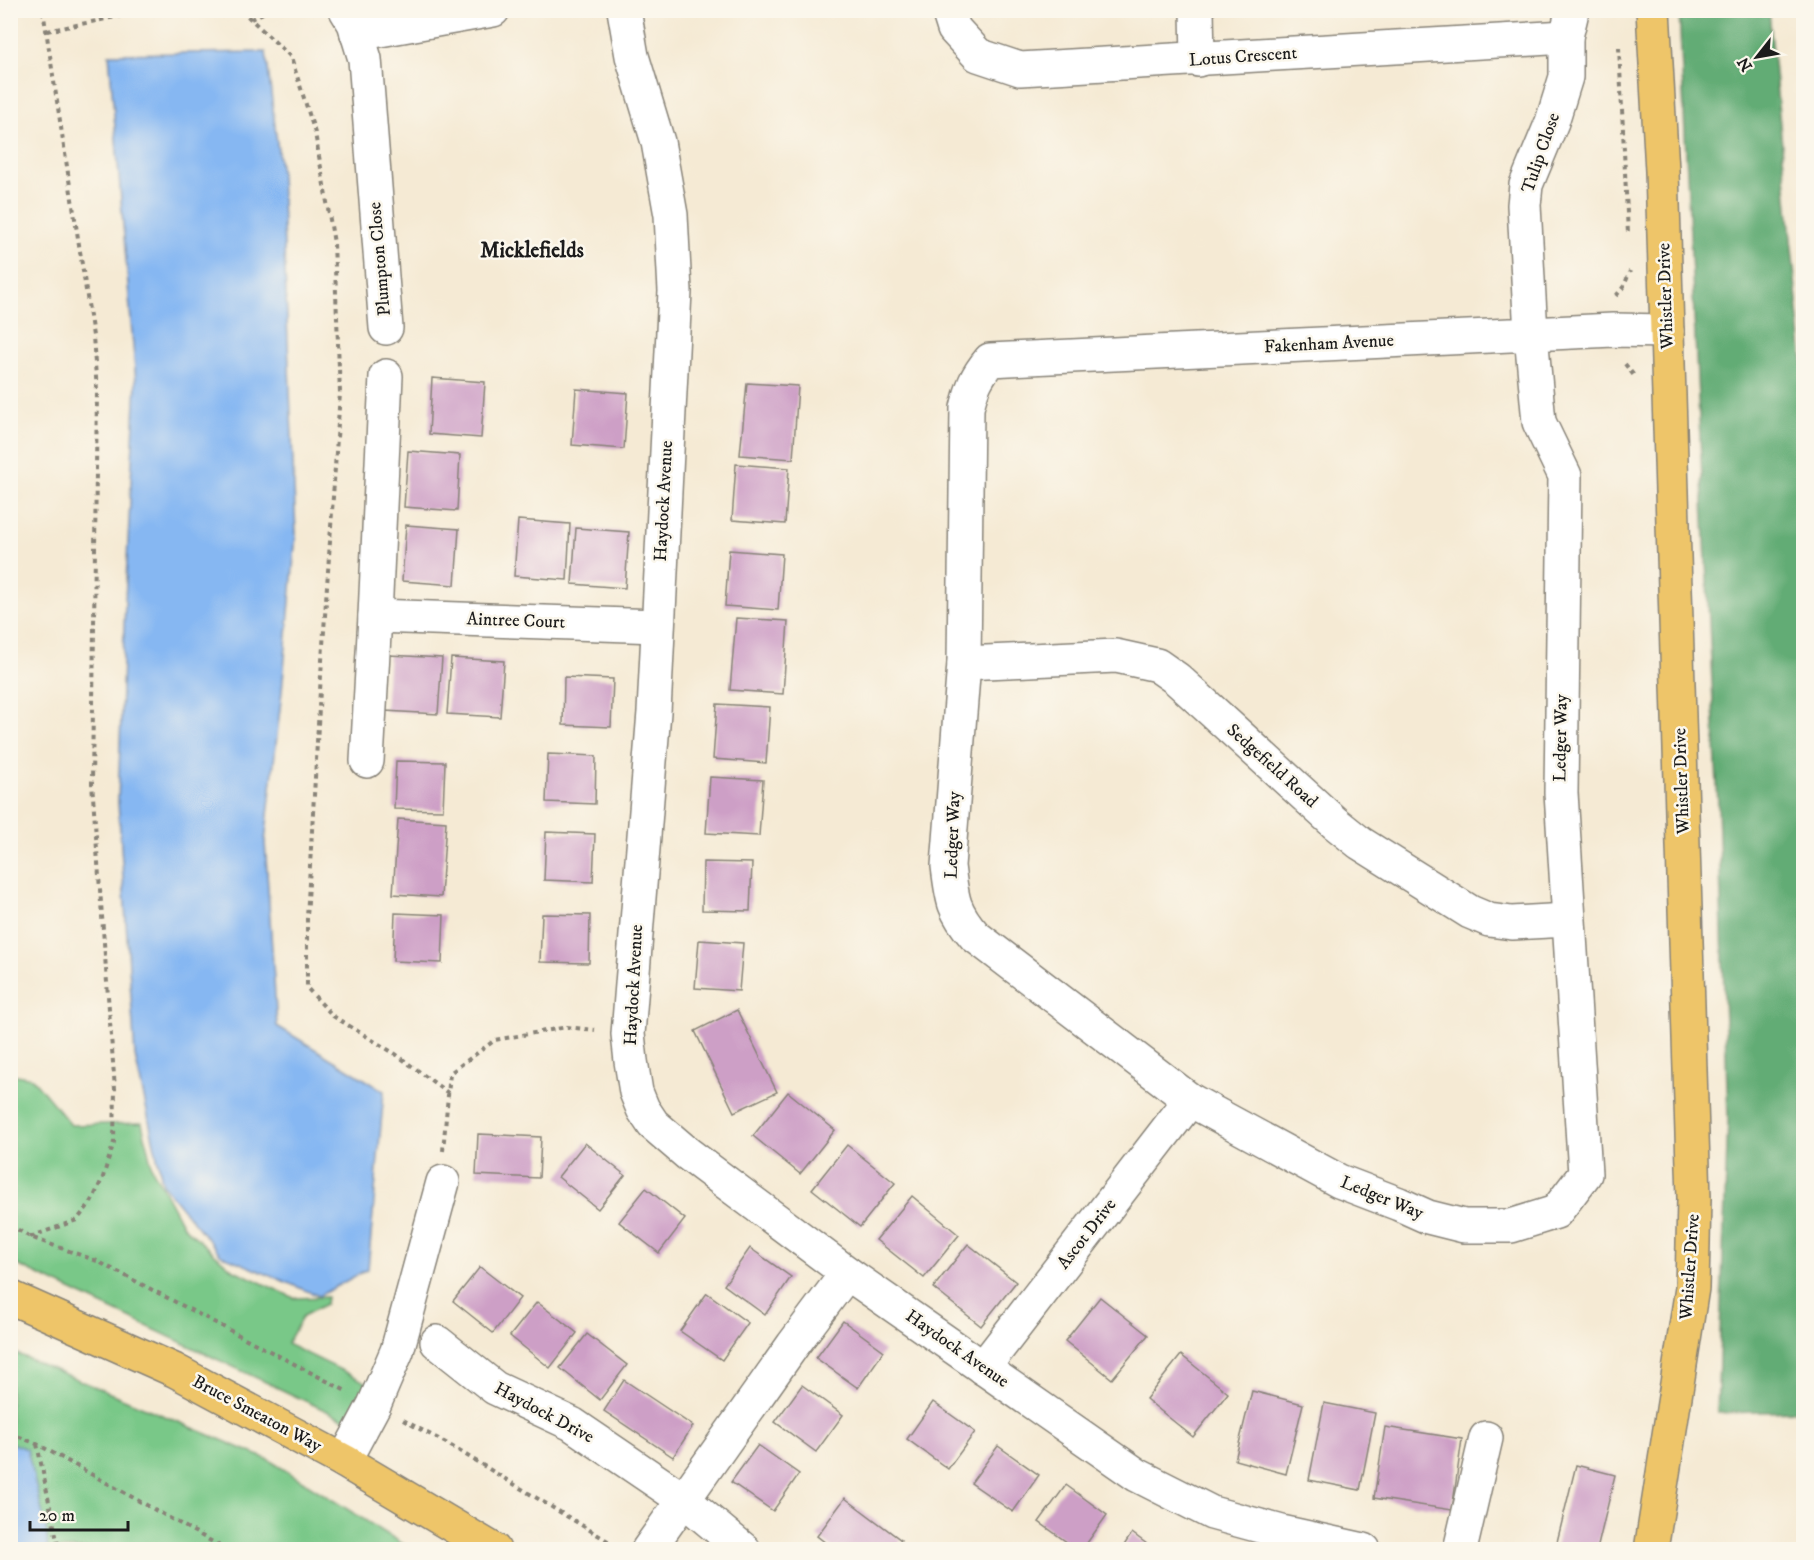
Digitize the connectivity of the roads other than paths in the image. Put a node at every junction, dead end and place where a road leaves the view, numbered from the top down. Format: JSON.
{"nodes":[{"id":1,"x":493,"y":10,"type":"edge"},
{"id":2,"x":624,"y":10,"type":"edge"},
{"id":3,"x":948,"y":10,"type":"edge"},
{"id":4,"x":1197,"y":10,"type":"edge"},
{"id":5,"x":1653,"y":10,"type":"edge"},
{"id":6,"x":352,"y":22,"type":"edge"},
{"id":7,"x":1568,"y":24,"type":"edge"},
{"id":8,"x":1198,"y":60,"type":"junction"},
{"id":9,"x":386,"y":328,"type":"dead end"},
{"id":10,"x":1667,"y":330,"type":"junction"},
{"id":11,"x":1531,"y":334,"type":"junction"},
{"id":12,"x":990,"y":360,"type":"joint"},
{"id":13,"x":386,"y":376,"type":"dead end"},
{"id":14,"x":375,"y":616,"type":"junction"},
{"id":15,"x":657,"y":626,"type":"junction"},
{"id":16,"x":964,"y":663,"type":"junction"},
{"id":17,"x":367,"y":761,"type":"dead end"},
{"id":18,"x":1568,"y":920,"type":"junction"},
{"id":19,"x":1190,"y":1100,"type":"junction"},
{"id":20,"x":443,"y":1182,"type":"road end"},
{"id":21,"x":847,"y":1273,"type":"junction"},
{"id":22,"x":10,"y":1297,"type":"edge"},
{"id":23,"x":437,"y":1342,"type":"dead end"},
{"id":24,"x":983,"y":1368,"type":"junction"},
{"id":25,"x":1486,"y":1438,"type":"dead end"},
{"id":26,"x":344,"y":1461,"type":"junction"},
{"id":27,"x":684,"y":1500,"type":"junction"},
{"id":28,"x":1346,"y":1548,"type":"edge"},
{"id":29,"x":494,"y":1550,"type":"edge"},
{"id":30,"x":648,"y":1550,"type":"edge"},
{"id":31,"x":744,"y":1550,"type":"edge"},
{"id":32,"x":1460,"y":1550,"type":"edge"},
{"id":33,"x":1651,"y":1550,"type":"edge"}],
"edges":[{"from":1,"to":6,"type":"street"},
{"from":2,"to":15,"type":"street","name":"Haydock Avenue"},
{"from":3,"to":8,"type":"street","name":"Lotus Crescent"},
{"from":4,"to":8,"type":"street"},
{"from":5,"to":10,"type":"main road","name":"Whistler Drive"},
{"from":6,"to":9,"type":"street","name":"Plumpton Close"},
{"from":7,"to":8,"type":"street","name":"Lotus Crescent"},
{"from":7,"to":11,"type":"street","name":"Tulip Close"},
{"from":10,"to":11,"type":"street","name":"Fakenham Avenue"},
{"from":10,"to":33,"type":"main road","name":"Whistler Drive"},
{"from":11,"to":12,"type":"street","name":"Fakenham Avenue"},
{"from":11,"to":18,"type":"street","name":"Ledger Way"},
{"from":12,"to":16,"type":"street","name":"Ledger Way"},
{"from":13,"to":14,"type":"street"},
{"from":14,"to":15,"type":"street","name":"Aintree Court"},
{"from":14,"to":17,"type":"street"},
{"from":15,"to":21,"type":"street","name":"Haydock Avenue"},
{"from":16,"to":18,"type":"street","name":"Sedgefield Road"},
{"from":16,"to":19,"type":"street","name":"Ledger Way"},
{"from":18,"to":19,"type":"street","name":"Ledger Way"},
{"from":19,"to":24,"type":"street","name":"Ascot Drive"},
{"from":20,"to":26,"type":"street"},
{"from":21,"to":24,"type":"street","name":"Haydock Avenue"},
{"from":21,"to":27,"type":"street"},
{"from":22,"to":26,"type":"main road","name":"Bruce Smeaton Way"},
{"from":23,"to":27,"type":"street","name":"Haydock Drive"},
{"from":24,"to":28,"type":"street","name":"Haydock Avenue"},
{"from":25,"to":32,"type":"street"},
{"from":26,"to":29,"type":"main road","name":"Bruce Smeaton Way"},
{"from":27,"to":30,"type":"street"},
{"from":27,"to":31,"type":"street","name":"Haydock Drive"}]}
